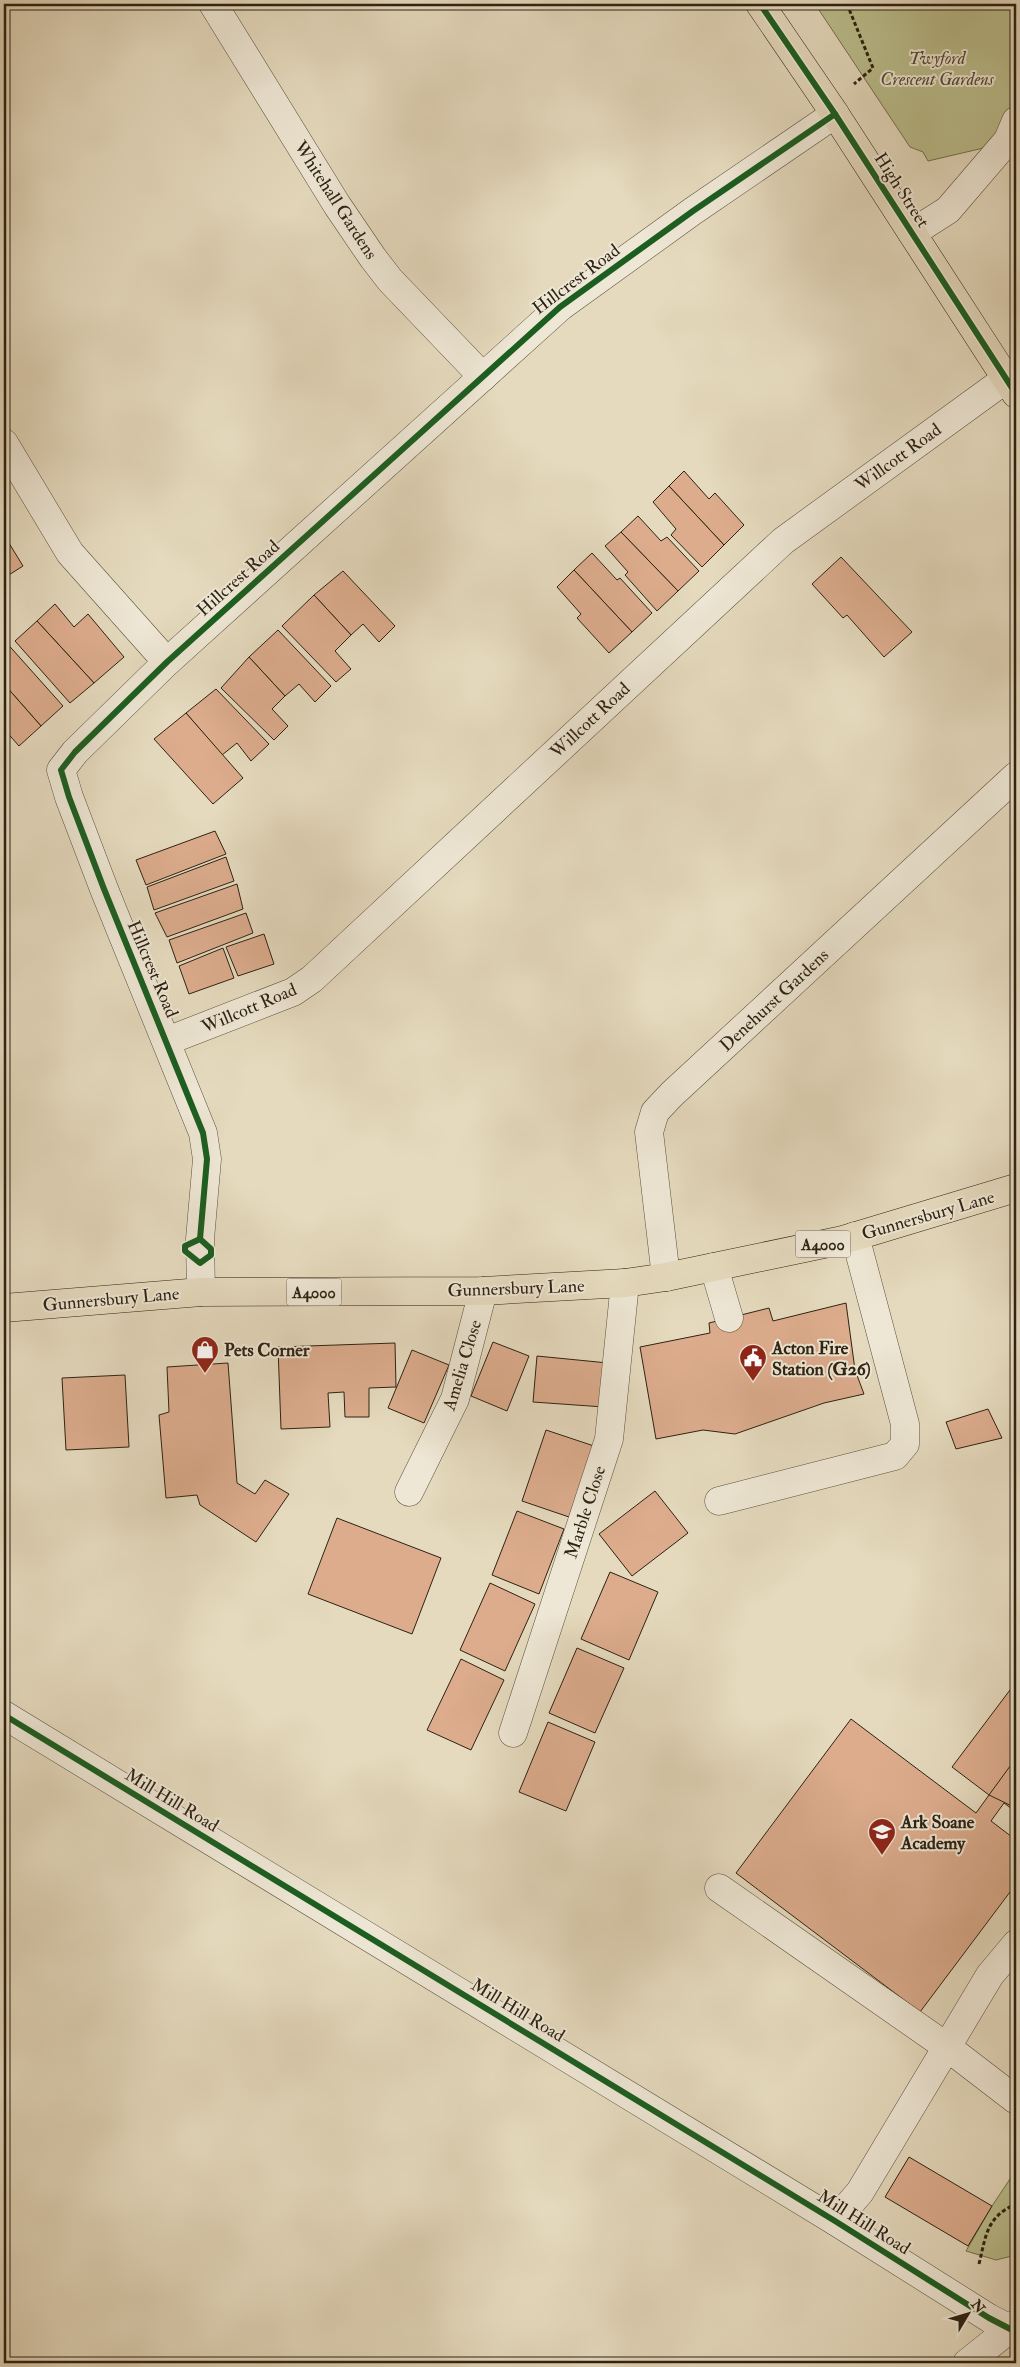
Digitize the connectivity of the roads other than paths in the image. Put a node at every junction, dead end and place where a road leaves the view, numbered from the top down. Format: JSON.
{"nodes":[{"id":1,"x":213,"y":4,"type":"edge"},
{"id":2,"x":760,"y":4,"type":"edge"},
{"id":3,"x":835,"y":114,"type":"junction"},
{"id":4,"x":1016,"y":121,"type":"edge"},
{"id":5,"x":912,"y":233,"type":"junction"},
{"id":6,"x":483,"y":377,"type":"junction"},
{"id":7,"x":1011,"y":386,"type":"edge"},
{"id":8,"x":4,"y":443,"type":"edge"},
{"id":9,"x":167,"y":662,"type":"junction"},
{"id":10,"x":1016,"y":776,"type":"edge"},
{"id":11,"x":167,"y":1042,"type":"junction"},
{"id":12,"x":1016,"y":1188,"type":"edge"},
{"id":13,"x":855,"y":1236,"type":"junction"},
{"id":14,"x":714,"y":1267,"type":"junction"},
{"id":15,"x":666,"y":1277,"type":"junction"},
{"id":16,"x":624,"y":1284,"type":"junction"},
{"id":17,"x":483,"y":1291,"type":"junction"},
{"id":18,"x":201,"y":1292,"type":"junction"},
{"id":19,"x":4,"y":1308,"type":"edge"},
{"id":20,"x":729,"y":1318,"type":"dead end"},
{"id":21,"x":409,"y":1492,"type":"dead end"},
{"id":22,"x":719,"y":1501,"type":"dead end"},
{"id":23,"x":4,"y":1715,"type":"edge"},
{"id":24,"x":513,"y":1733,"type":"dead end"},
{"id":25,"x":719,"y":1888,"type":"dead end"},
{"id":26,"x":1016,"y":1944,"type":"edge"},
{"id":27,"x":947,"y":2047,"type":"junction"},
{"id":28,"x":1016,"y":2100,"type":"edge"},
{"id":29,"x":835,"y":2221,"type":"junction"},
{"id":30,"x":1014,"y":2328,"type":"edge"},
{"id":31,"x":967,"y":2363,"type":"edge"}],
"edges":[{"from":1,"to":6,"type":"street","name":"Whitehall Gardens"},
{"from":2,"to":3,"type":"main road","name":"High Street"},
{"from":3,"to":5,"type":"main road","name":"High Street"},
{"from":3,"to":6,"type":"street","name":"Hillcrest Road"},
{"from":4,"to":5,"type":"street"},
{"from":5,"to":7,"type":"main road","name":"High Street"},
{"from":6,"to":9,"type":"street","name":"Hillcrest Road"},
{"from":7,"to":11,"type":"street","name":"Willcott Road"},
{"from":8,"to":9,"type":"street"},
{"from":9,"to":11,"type":"street","name":"Hillcrest Road"},
{"from":10,"to":15,"type":"street","name":"Denehurst Gardens"},
{"from":11,"to":18,"type":"street","name":"Hillcrest Road"},
{"from":12,"to":13,"type":"main road","name":"Gunnersbury Lane","number":"A4000"},
{"from":13,"to":14,"type":"main road","name":"Gunnersbury Lane","number":"A4000"},
{"from":13,"to":22,"type":"street"},
{"from":14,"to":15,"type":"main road","name":"Gunnersbury Lane","number":"A4000"},
{"from":14,"to":20,"type":"street"},
{"from":15,"to":16,"type":"main road","name":"Gunnersbury Lane","number":"A4000"},
{"from":16,"to":17,"type":"main road","name":"Gunnersbury Lane","number":"A4000"},
{"from":16,"to":24,"type":"street","name":"Marble Close"},
{"from":17,"to":18,"type":"main road","name":"Gunnersbury Lane","number":"A4000"},
{"from":17,"to":21,"type":"street","name":"Amelia Close"},
{"from":18,"to":19,"type":"main road","name":"Gunnersbury Lane","number":"A4000"},
{"from":23,"to":29,"type":"street","name":"Mill Hill Road"},
{"from":25,"to":27,"type":"street"},
{"from":26,"to":27,"type":"street"},
{"from":27,"to":28,"type":"street"},
{"from":27,"to":29,"type":"street"},
{"from":29,"to":30,"type":"street","name":"Mill Hill Road"},
{"from":30,"to":31,"type":"street"}]}
